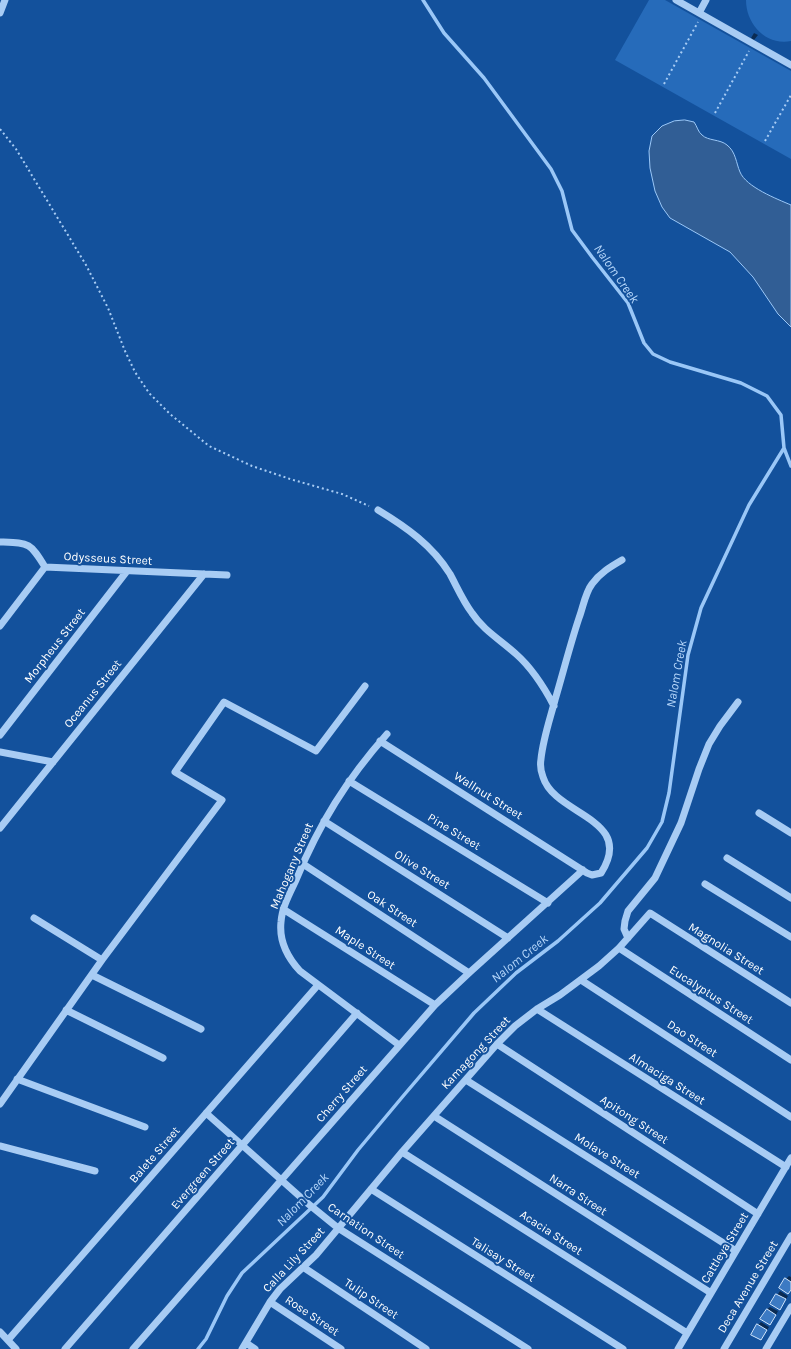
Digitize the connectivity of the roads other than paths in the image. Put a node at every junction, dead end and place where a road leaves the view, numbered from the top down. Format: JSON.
{"nodes":[{"id":1,"x":5,"y":0,"type":"edge"},
{"id":2,"x":676,"y":0,"type":"edge"},
{"id":3,"x":706,"y":0,"type":"edge"},
{"id":4,"x":0,"y":13,"type":"edge"},
{"id":5,"x":701,"y":14,"type":"junction"},
{"id":6,"x":791,"y":65,"type":"edge"},
{"id":7,"x":378,"y":510,"type":"road end"},
{"id":8,"x":0,"y":542,"type":"edge"},
{"id":9,"x":622,"y":560,"type":"dead end"},
{"id":10,"x":45,"y":567,"type":"junction"},
{"id":11,"x":127,"y":571,"type":"junction"},
{"id":12,"x":204,"y":574,"type":"junction"},
{"id":13,"x":227,"y":575,"type":"dead end"},
{"id":14,"x":3,"y":619,"type":"edge"},
{"id":15,"x":0,"y":626,"type":"edge"},
{"id":16,"x":365,"y":686,"type":"dead end"},
{"id":17,"x":738,"y":702,"type":"dead end"},
{"id":18,"x":554,"y":706,"type":"junction"},
{"id":19,"x":387,"y":734,"type":"dead end"},
{"id":20,"x":0,"y":735,"type":"edge"},
{"id":21,"x":380,"y":742,"type":"junction"},
{"id":22,"x":0,"y":752,"type":"edge"},
{"id":23,"x":53,"y":762,"type":"junction"},
{"id":24,"x":349,"y":781,"type":"junction"},
{"id":25,"x":759,"y":813,"type":"dead end"},
{"id":26,"x":324,"y":821,"type":"junction"},
{"id":27,"x":1,"y":826,"type":"edge"},
{"id":28,"x":791,"y":833,"type":"edge"},
{"id":29,"x":727,"y":858,"type":"dead end"},
{"id":30,"x":302,"y":864,"type":"junction"},
{"id":31,"x":584,"y":870,"type":"junction"},
{"id":32,"x":705,"y":884,"type":"dead end"},
{"id":33,"x":791,"y":898,"type":"edge"},
{"id":34,"x":548,"y":903,"type":"junction"},
{"id":35,"x":283,"y":909,"type":"junction"},
{"id":36,"x":650,"y":913,"type":"joint"},
{"id":37,"x":34,"y":918,"type":"dead end"},
{"id":38,"x":791,"y":937,"type":"edge"},
{"id":39,"x":508,"y":938,"type":"junction"},
{"id":40,"x":628,"y":938,"type":"junction"},
{"id":41,"x":619,"y":948,"type":"junction"},
{"id":42,"x":102,"y":960,"type":"junction"},
{"id":43,"x":469,"y":973,"type":"junction"},
{"id":44,"x":92,"y":975,"type":"junction"},
{"id":45,"x":581,"y":980,"type":"junction"},
{"id":46,"x":318,"y":985,"type":"junction"},
{"id":47,"x":791,"y":1002,"type":"edge"},
{"id":48,"x":435,"y":1006,"type":"junction"},
{"id":49,"x":537,"y":1009,"type":"junction"},
{"id":50,"x":66,"y":1010,"type":"junction"},
{"id":51,"x":357,"y":1013,"type":"junction"},
{"id":52,"x":201,"y":1029,"type":"dead end"},
{"id":53,"x":497,"y":1044,"type":"junction"},
{"id":54,"x":399,"y":1045,"type":"junction"},
{"id":55,"x":163,"y":1058,"type":"dead end"},
{"id":56,"x":791,"y":1060,"type":"edge"},
{"id":57,"x":17,"y":1079,"type":"junction"},
{"id":58,"x":466,"y":1080,"type":"junction"},
{"id":59,"x":0,"y":1104,"type":"edge"},
{"id":60,"x":206,"y":1113,"type":"junction"},
{"id":61,"x":434,"y":1116,"type":"junction"},
{"id":62,"x":791,"y":1117,"type":"edge"},
{"id":63,"x":145,"y":1127,"type":"dead end"},
{"id":64,"x":242,"y":1145,"type":"junction"},
{"id":65,"x":0,"y":1146,"type":"edge"},
{"id":66,"x":402,"y":1152,"type":"junction"},
{"id":67,"x":791,"y":1158,"type":"edge"},
{"id":68,"x":786,"y":1167,"type":"junction"},
{"id":69,"x":95,"y":1171,"type":"dead end"},
{"id":70,"x":281,"y":1180,"type":"junction"},
{"id":71,"x":371,"y":1189,"type":"junction"},
{"id":72,"x":758,"y":1214,"type":"junction"},
{"id":73,"x":338,"y":1228,"type":"junction"},
{"id":74,"x":791,"y":1236,"type":"edge"},
{"id":75,"x":736,"y":1251,"type":"junction"},
{"id":76,"x":304,"y":1267,"type":"junction"},
{"id":77,"x":711,"y":1293,"type":"junction"},
{"id":78,"x":270,"y":1302,"type":"junction"},
{"id":79,"x":791,"y":1307,"type":"edge"},
{"id":80,"x":0,"y":1332,"type":"edge"},
{"id":81,"x":687,"y":1333,"type":"junction"},
{"id":82,"x":8,"y":1340,"type":"junction"},
{"id":83,"x":244,"y":1346,"type":"edge"},
{"id":84,"x":725,"y":1348,"type":"edge"},
{"id":85,"x":16,"y":1349,"type":"edge"},
{"id":86,"x":65,"y":1349,"type":"edge"},
{"id":87,"x":133,"y":1349,"type":"edge"},
{"id":88,"x":255,"y":1349,"type":"edge"},
{"id":89,"x":342,"y":1349,"type":"edge"},
{"id":90,"x":426,"y":1349,"type":"edge"},
{"id":91,"x":528,"y":1349,"type":"edge"},
{"id":92,"x":623,"y":1349,"type":"edge"},
{"id":93,"x":678,"y":1349,"type":"edge"},
{"id":94,"x":766,"y":1349,"type":"edge"}],
"edges":[{"from":1,"to":4,"type":"street"},
{"from":2,"to":5,"type":"street"},
{"from":3,"to":5,"type":"street"},
{"from":5,"to":6,"type":"street"},
{"from":7,"to":18,"type":"street"},
{"from":8,"to":10,"type":"street"},
{"from":9,"to":18,"type":"street"},
{"from":10,"to":11,"type":"street","name":"Odysseus Street"},
{"from":10,"to":14,"type":"street"},
{"from":11,"to":12,"type":"street","name":"Odysseus Street"},
{"from":11,"to":20,"type":"street","name":"Morpheus Street"},
{"from":12,"to":13,"type":"street","name":"Odysseus Street"},
{"from":12,"to":23,"type":"street","name":"Oceanus Street"},
{"from":14,"to":15,"type":"street"},
{"from":16,"to":42,"type":"street"},
{"from":17,"to":40,"type":"street"},
{"from":18,"to":31,"type":"street"},
{"from":19,"to":21,"type":"street","name":"Mahogany Street"},
{"from":21,"to":24,"type":"street","name":"Mahogany Street"},
{"from":21,"to":31,"type":"street","name":"Wallnut Street"},
{"from":22,"to":23,"type":"street"},
{"from":23,"to":27,"type":"street","name":"Oceanus Street"},
{"from":24,"to":26,"type":"street","name":"Mahogany Street"},
{"from":24,"to":34,"type":"street","name":"Pine Street"},
{"from":25,"to":28,"type":"street"},
{"from":26,"to":30,"type":"street","name":"Mahogany Street"},
{"from":26,"to":39,"type":"street","name":"Olive Street"},
{"from":29,"to":33,"type":"street"},
{"from":30,"to":35,"type":"street","name":"Mahogany Street"},
{"from":30,"to":43,"type":"street","name":"Oak Street"},
{"from":31,"to":34,"type":"street","name":"Cherry Street"},
{"from":32,"to":38,"type":"street"},
{"from":34,"to":39,"type":"street","name":"Cherry Street"},
{"from":35,"to":46,"type":"street","name":"Mahogany Street"},
{"from":35,"to":48,"type":"street","name":"Maple Street"},
{"from":36,"to":40,"type":"street","name":"Kamagong Street"},
{"from":36,"to":47,"type":"street","name":"Magnolia Street"},
{"from":37,"to":42,"type":"street"},
{"from":39,"to":43,"type":"street","name":"Cherry Street"},
{"from":40,"to":41,"type":"street","name":"Kamagong Street"},
{"from":41,"to":45,"type":"street","name":"Kamagong Street"},
{"from":41,"to":56,"type":"street","name":"Eucalyptus Street"},
{"from":42,"to":44,"type":"street"},
{"from":43,"to":48,"type":"street","name":"Cherry Street"},
{"from":44,"to":50,"type":"street"},
{"from":44,"to":52,"type":"street"},
{"from":45,"to":49,"type":"street","name":"Kamagong Street"},
{"from":45,"to":62,"type":"street","name":"Dao Street"},
{"from":46,"to":51,"type":"street","name":"Mahogany Street"},
{"from":46,"to":60,"type":"street","name":"Balete Street"},
{"from":48,"to":54,"type":"street","name":"Cherry Street"},
{"from":49,"to":53,"type":"street","name":"Kamagong Street"},
{"from":49,"to":68,"type":"street","name":"Almaciga Street"},
{"from":50,"to":55,"type":"street"},
{"from":50,"to":57,"type":"street"},
{"from":51,"to":54,"type":"street","name":"Mahogany Street"},
{"from":51,"to":64,"type":"street","name":"Evergreen Street"},
{"from":53,"to":58,"type":"street","name":"Kamagong Street"},
{"from":53,"to":72,"type":"street","name":"Apitong Street"},
{"from":54,"to":70,"type":"street","name":"Cherry Street"},
{"from":57,"to":59,"type":"street"},
{"from":57,"to":63,"type":"street"},
{"from":58,"to":61,"type":"street","name":"Kamagong Street"},
{"from":58,"to":75,"type":"street","name":"Molave Street"},
{"from":60,"to":64,"type":"street","name":"Carnation Street"},
{"from":60,"to":82,"type":"street","name":"Balete Street"},
{"from":61,"to":66,"type":"street","name":"Kamagong Street"},
{"from":61,"to":77,"type":"street","name":"Narra Street"},
{"from":64,"to":70,"type":"street","name":"Carnation Street"},
{"from":64,"to":86,"type":"street","name":"Evergreen Street"},
{"from":65,"to":69,"type":"street"},
{"from":66,"to":71,"type":"street","name":"Kamagong Street"},
{"from":66,"to":81,"type":"street","name":"Acacia Street"},
{"from":67,"to":68,"type":"street","name":"Cattleya Street"},
{"from":68,"to":72,"type":"street","name":"Cattleya Street"},
{"from":70,"to":73,"type":"street","name":"Carnation Street"},
{"from":70,"to":87,"type":"street","name":"Cherry Street"},
{"from":71,"to":73,"type":"street","name":"Kamagong Street"},
{"from":71,"to":92,"type":"street","name":"Talisay Street"},
{"from":72,"to":75,"type":"street","name":"Cattleya Street"},
{"from":73,"to":76,"type":"street","name":"Calla Lily Street"},
{"from":73,"to":91,"type":"street","name":"Carnation Street"},
{"from":74,"to":84,"type":"street","name":"Deca Avenue Street"},
{"from":75,"to":77,"type":"street","name":"Cattleya Street"},
{"from":76,"to":78,"type":"street","name":"Calla Lily Street"},
{"from":76,"to":90,"type":"street","name":"Tulip Street"},
{"from":77,"to":81,"type":"street","name":"Cattleya Street"},
{"from":78,"to":83,"type":"street","name":"Calla Lily Street"},
{"from":78,"to":89,"type":"street","name":"Rose Street"},
{"from":79,"to":94,"type":"street"},
{"from":80,"to":82,"type":"street"},
{"from":81,"to":93,"type":"street","name":"Cattleya Street"},
{"from":82,"to":85,"type":"street"},
{"from":83,"to":88,"type":"street"}]}
